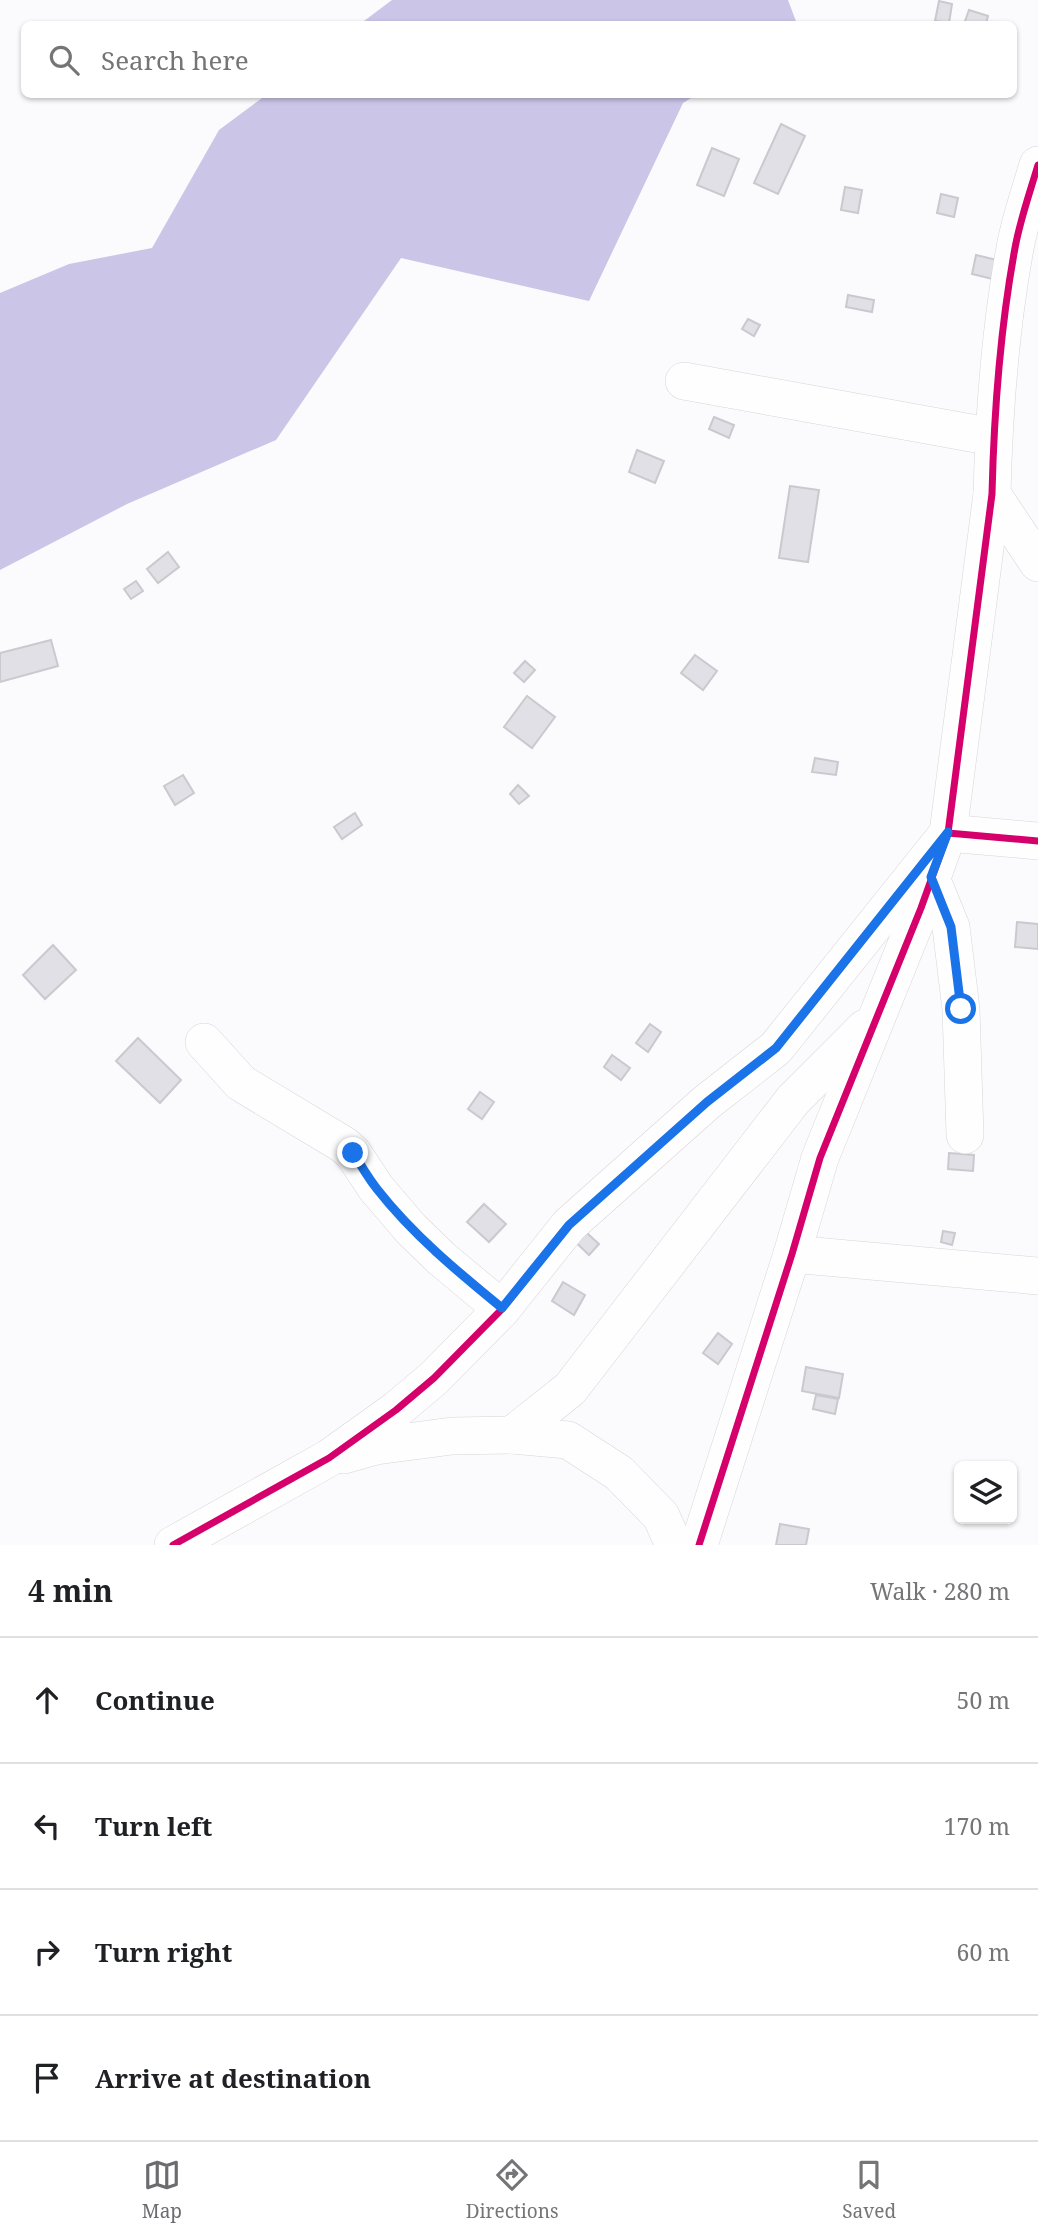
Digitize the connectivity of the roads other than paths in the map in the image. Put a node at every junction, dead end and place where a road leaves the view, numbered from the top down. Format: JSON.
{"nodes":[{"id":1,"x":1038,"y":165,"type":"edge"},
{"id":2,"x":684,"y":381,"type":"dead end"},
{"id":3,"x":993,"y":437,"type":"junction"},
{"id":4,"x":992,"y":494,"type":"junction"},
{"id":5,"x":1038,"y":563,"type":"edge"},
{"id":6,"x":948,"y":832,"type":"junction"},
{"id":7,"x":1038,"y":841,"type":"edge"},
{"id":8,"x":931,"y":877,"type":"junction"},
{"id":9,"x":876,"y":1017,"type":"junction"},
{"id":10,"x":204,"y":1042,"type":"dead end"},
{"id":11,"x":965,"y":1135,"type":"dead end"},
{"id":12,"x":792,"y":1254,"type":"junction"},
{"id":13,"x":1038,"y":1276,"type":"edge"},
{"id":14,"x":502,"y":1308,"type":"junction"},
{"id":15,"x":512,"y":1435,"type":"junction"},
{"id":16,"x":329,"y":1458,"type":"junction"},
{"id":17,"x":173,"y":1545,"type":"edge"},
{"id":18,"x":674,"y":1545,"type":"edge"},
{"id":19,"x":699,"y":1545,"type":"edge"}],
"edges":[{"from":1,"to":3,"type":"street"},
{"from":2,"to":3,"type":"street"},
{"from":3,"to":4,"type":"street"},
{"from":4,"to":5,"type":"street"},
{"from":4,"to":6,"type":"street"},
{"from":6,"to":7,"type":"street"},
{"from":6,"to":8,"type":"street"},
{"from":6,"to":14,"type":"street"},
{"from":8,"to":9,"type":"street"},
{"from":8,"to":11,"type":"street"},
{"from":9,"to":12,"type":"street"},
{"from":9,"to":15,"type":"street"},
{"from":10,"to":14,"type":"street"},
{"from":12,"to":13,"type":"street"},
{"from":12,"to":19,"type":"street"},
{"from":14,"to":16,"type":"street"},
{"from":15,"to":16,"type":"street"},
{"from":15,"to":18,"type":"street"},
{"from":16,"to":17,"type":"street"}]}
